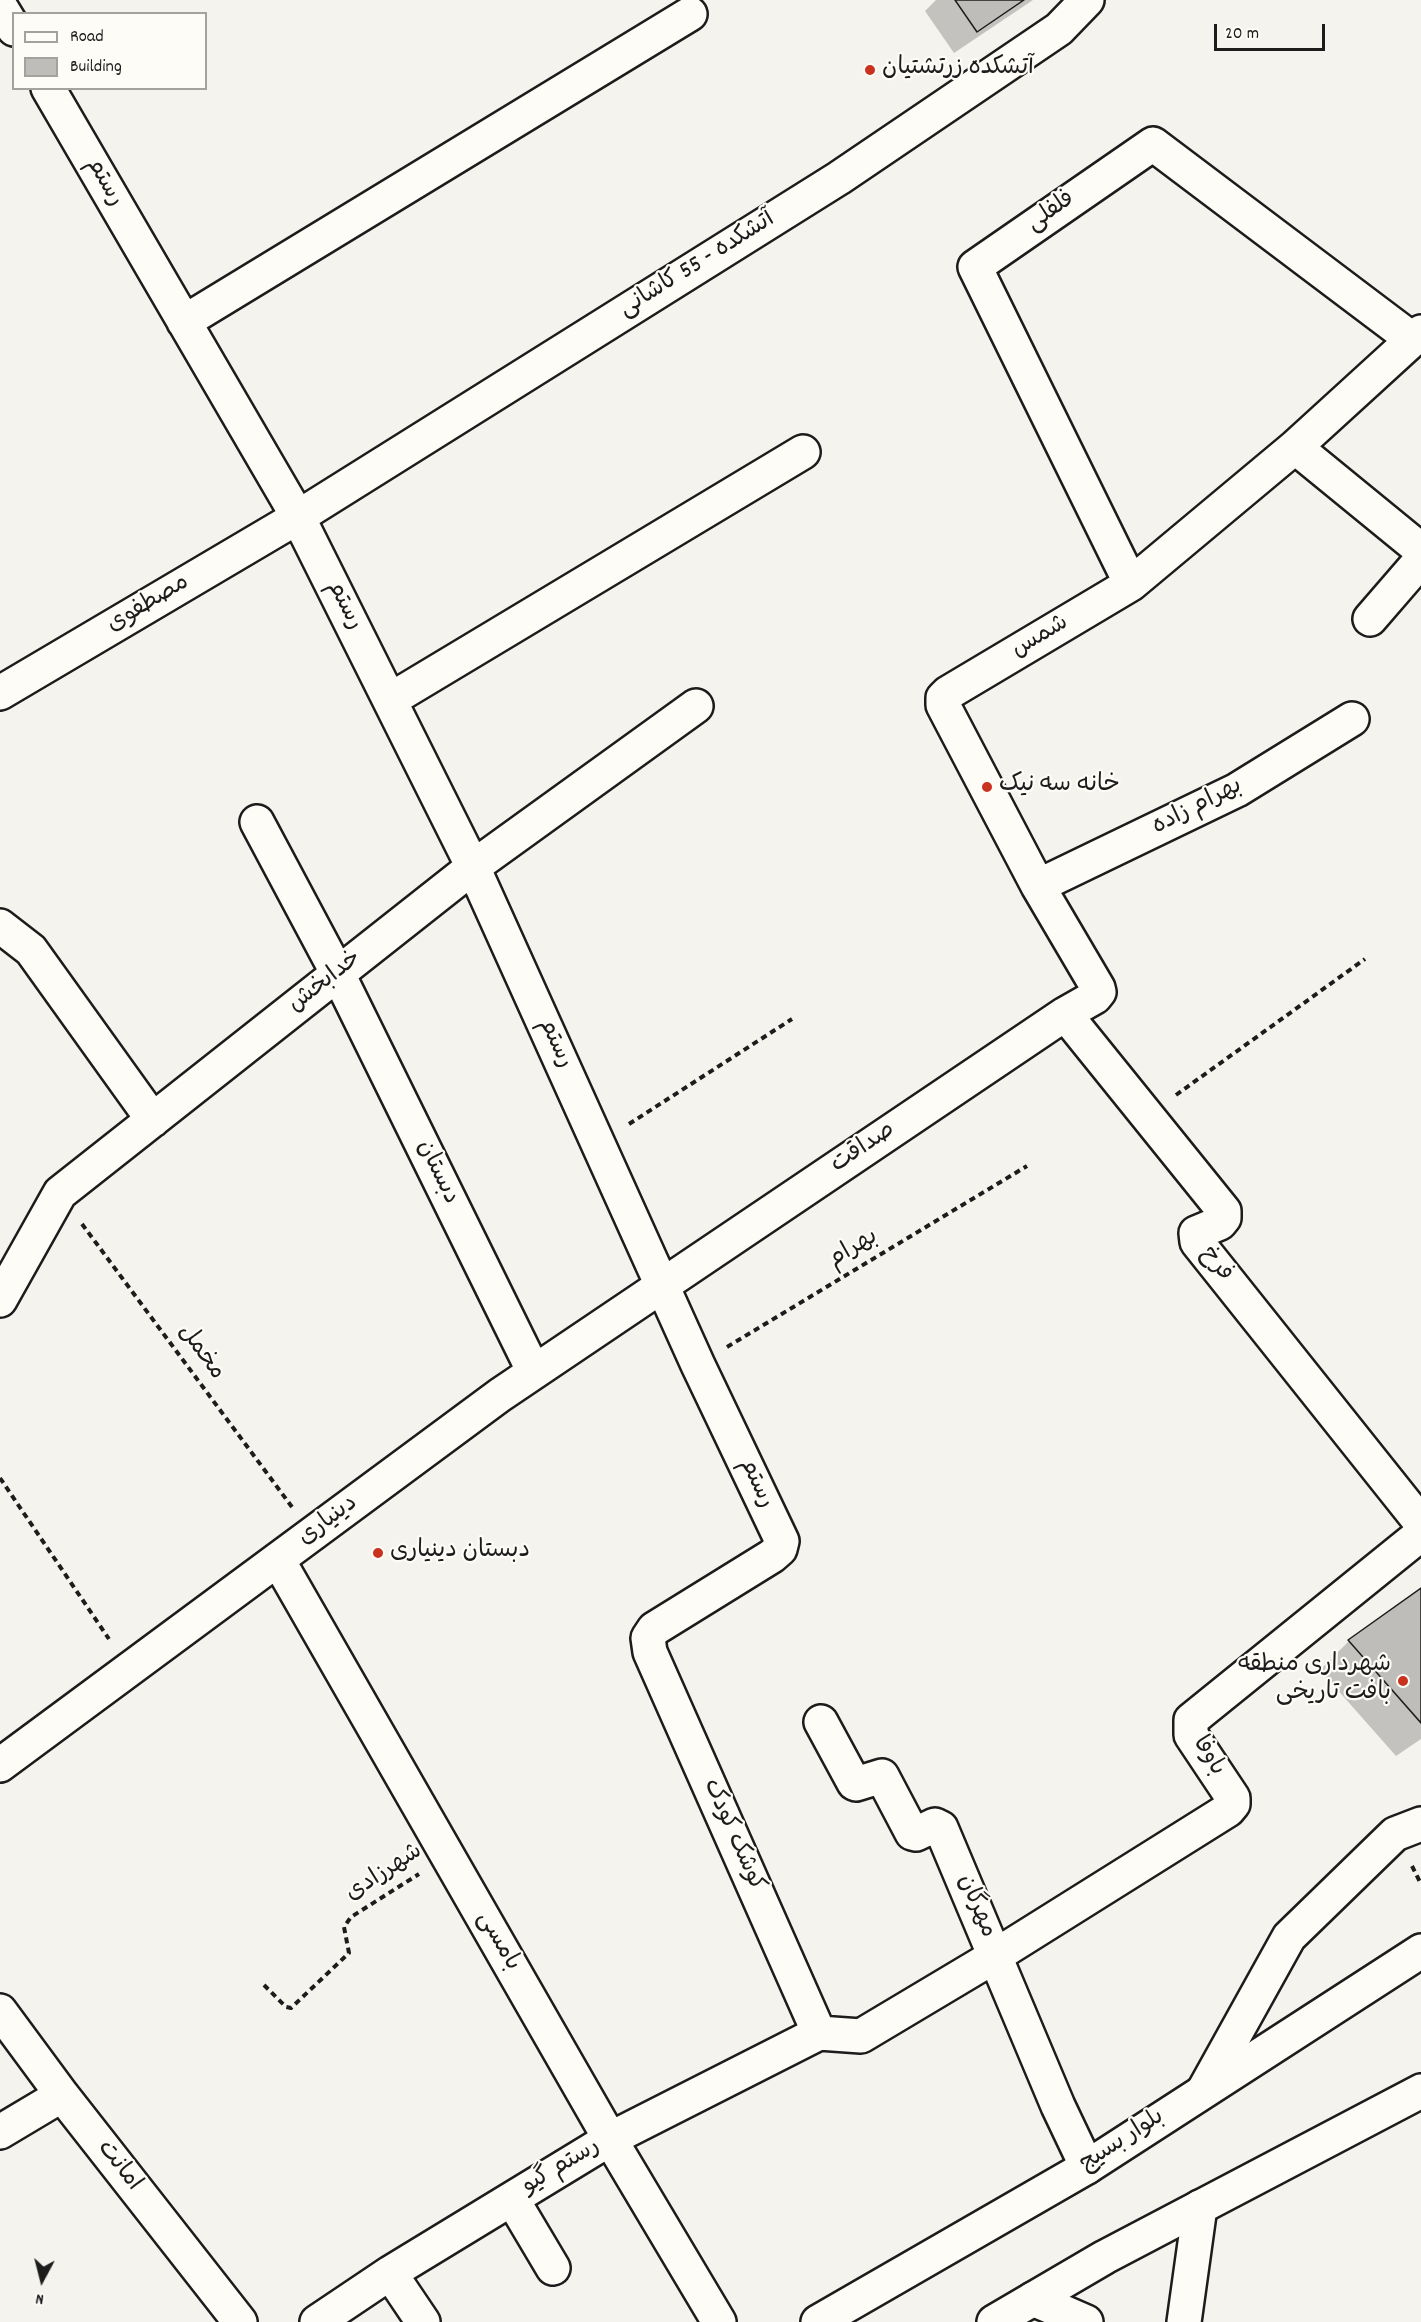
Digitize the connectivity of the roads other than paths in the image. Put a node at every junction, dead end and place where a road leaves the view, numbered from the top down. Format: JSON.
{"nodes":[{"id":1,"x":1087,"y":0,"type":"edge"},
{"id":2,"x":0,"y":6,"type":"edge"},
{"id":3,"x":690,"y":14,"type":"dead end"},
{"id":4,"x":12,"y":26,"type":"edge"},
{"id":5,"x":49,"y":90,"type":"edge"},
{"id":6,"x":184,"y":322,"type":"junction"},
{"id":7,"x":1417,"y":336,"type":"edge"},
{"id":8,"x":1295,"y":447,"type":"junction"},
{"id":9,"x":802,"y":452,"type":"dead end"},
{"id":10,"x":298,"y":517,"type":"junction"},
{"id":11,"x":1421,"y":550,"type":"edge"},
{"id":12,"x":1421,"y":560,"type":"edge"},
{"id":13,"x":1131,"y":584,"type":"junction"},
{"id":14,"x":1370,"y":619,"type":"dead end"},
{"id":15,"x":0,"y":693,"type":"edge"},
{"id":16,"x":390,"y":700,"type":"junction"},
{"id":17,"x":696,"y":706,"type":"dead end"},
{"id":18,"x":1352,"y":719,"type":"dead end"},
{"id":19,"x":257,"y":822,"type":"dead end"},
{"id":20,"x":473,"y":867,"type":"junction"},
{"id":21,"x":1038,"y":886,"type":"junction"},
{"id":22,"x":0,"y":926,"type":"edge"},
{"id":23,"x":338,"y":974,"type":"junction"},
{"id":24,"x":1065,"y":1014,"type":"junction"},
{"id":25,"x":153,"y":1120,"type":"junction"},
{"id":26,"x":663,"y":1285,"type":"junction"},
{"id":27,"x":0,"y":1300,"type":"edge"},
{"id":28,"x":534,"y":1372,"type":"junction"},
{"id":29,"x":1421,"y":1523,"type":"edge"},
{"id":30,"x":1421,"y":1534,"type":"edge"},
{"id":31,"x":278,"y":1560,"type":"junction"},
{"id":32,"x":648,"y":1638,"type":"joint"},
{"id":33,"x":821,"y":1722,"type":"dead end"},
{"id":34,"x":0,"y":1766,"type":"edge"},
{"id":35,"x":1421,"y":1824,"type":"edge"},
{"id":36,"x":996,"y":1956,"type":"junction"},
{"id":37,"x":1417,"y":1959,"type":"edge"},
{"id":38,"x":0,"y":2011,"type":"edge"},
{"id":39,"x":819,"y":2033,"type":"junction"},
{"id":40,"x":1204,"y":2090,"type":"junction"},
{"id":41,"x":1421,"y":2091,"type":"edge"},
{"id":42,"x":62,"y":2095,"type":"junction"},
{"id":43,"x":0,"y":2132,"type":"edge"},
{"id":44,"x":610,"y":2139,"type":"junction"},
{"id":45,"x":1087,"y":2166,"type":"junction"},
{"id":46,"x":512,"y":2199,"type":"junction"},
{"id":47,"x":1200,"y":2206,"type":"junction"},
{"id":48,"x":553,"y":2268,"type":"dead end"},
{"id":49,"x":390,"y":2273,"type":"junction"},
{"id":50,"x":1033,"y":2299,"type":"junction"},
{"id":51,"x":240,"y":2322,"type":"edge"},
{"id":52,"x":317,"y":2322,"type":"edge"},
{"id":53,"x":423,"y":2322,"type":"edge"},
{"id":54,"x":719,"y":2322,"type":"edge"},
{"id":55,"x":818,"y":2322,"type":"edge"},
{"id":56,"x":994,"y":2322,"type":"edge"},
{"id":57,"x":1086,"y":2322,"type":"edge"},
{"id":58,"x":1184,"y":2322,"type":"edge"}],
"edges":[{"from":1,"to":10,"type":"street","name":"آتشکده - 55 کاشانی"},
{"from":2,"to":4,"type":"street"},
{"from":3,"to":6,"type":"street"},
{"from":5,"to":6,"type":"street","name":"رستم"},
{"from":6,"to":10,"type":"street","name":"رستم"},
{"from":7,"to":8,"type":"street","name":"شمس"},
{"from":7,"to":13,"type":"street","name":"فلفلی"},
{"from":8,"to":11,"type":"street"},
{"from":8,"to":13,"type":"street","name":"شمس"},
{"from":9,"to":16,"type":"street"},
{"from":10,"to":15,"type":"street","name":"مصطفوی"},
{"from":10,"to":16,"type":"street","name":"رستم"},
{"from":12,"to":14,"type":"street"},
{"from":13,"to":21,"type":"street","name":"شمس"},
{"from":16,"to":20,"type":"street","name":"رستم"},
{"from":17,"to":20,"type":"street","name":"خدابخش"},
{"from":18,"to":21,"type":"street","name":"بهرام زاده"},
{"from":19,"to":23,"type":"street","name":"دبستان"},
{"from":20,"to":23,"type":"street","name":"خدابخش"},
{"from":20,"to":26,"type":"street","name":"رستم"},
{"from":21,"to":24,"type":"street","name":"شمس"},
{"from":22,"to":25,"type":"street"},
{"from":23,"to":25,"type":"street","name":"خدابخش"},
{"from":23,"to":28,"type":"street","name":"دبستان"},
{"from":24,"to":26,"type":"street","name":"صداقت"},
{"from":24,"to":29,"type":"street","name":"فرخ"},
{"from":25,"to":27,"type":"street","name":"خدابخش"},
{"from":26,"to":28,"type":"street","name":"دینیاری"},
{"from":26,"to":32,"type":"street","name":"رستم"},
{"from":28,"to":31,"type":"street","name":"دینیاری"},
{"from":30,"to":36,"type":"street","name":"باوفا"},
{"from":31,"to":34,"type":"street","name":"دینیاری"},
{"from":31,"to":44,"type":"street","name":"بامسی"},
{"from":32,"to":39,"type":"street","name":"کوشک کودک"},
{"from":33,"to":36,"type":"street","name":"مهرگان"},
{"from":35,"to":40,"type":"street"},
{"from":36,"to":39,"type":"street"},
{"from":36,"to":45,"type":"street","name":"مهرگان"},
{"from":37,"to":40,"type":"street","name":"بلوار بسیج"},
{"from":38,"to":42,"type":"street","name":"امانت"},
{"from":39,"to":44,"type":"street","name":"رستم گیو"},
{"from":40,"to":45,"type":"street","name":"بلوار بسیج"},
{"from":41,"to":47,"type":"street"},
{"from":42,"to":43,"type":"street"},
{"from":42,"to":51,"type":"street","name":"امانت"},
{"from":44,"to":46,"type":"street","name":"رستم گیو"},
{"from":44,"to":54,"type":"street","name":"بامسی"},
{"from":45,"to":55,"type":"street","name":"بلوار بسیج"},
{"from":46,"to":48,"type":"street"},
{"from":46,"to":49,"type":"street","name":"رستم گیو"},
{"from":47,"to":50,"type":"street"},
{"from":47,"to":58,"type":"street"},
{"from":49,"to":52,"type":"street","name":"رستم گیو"},
{"from":49,"to":53,"type":"street"},
{"from":50,"to":56,"type":"street"},
{"from":50,"to":57,"type":"street"}]}
